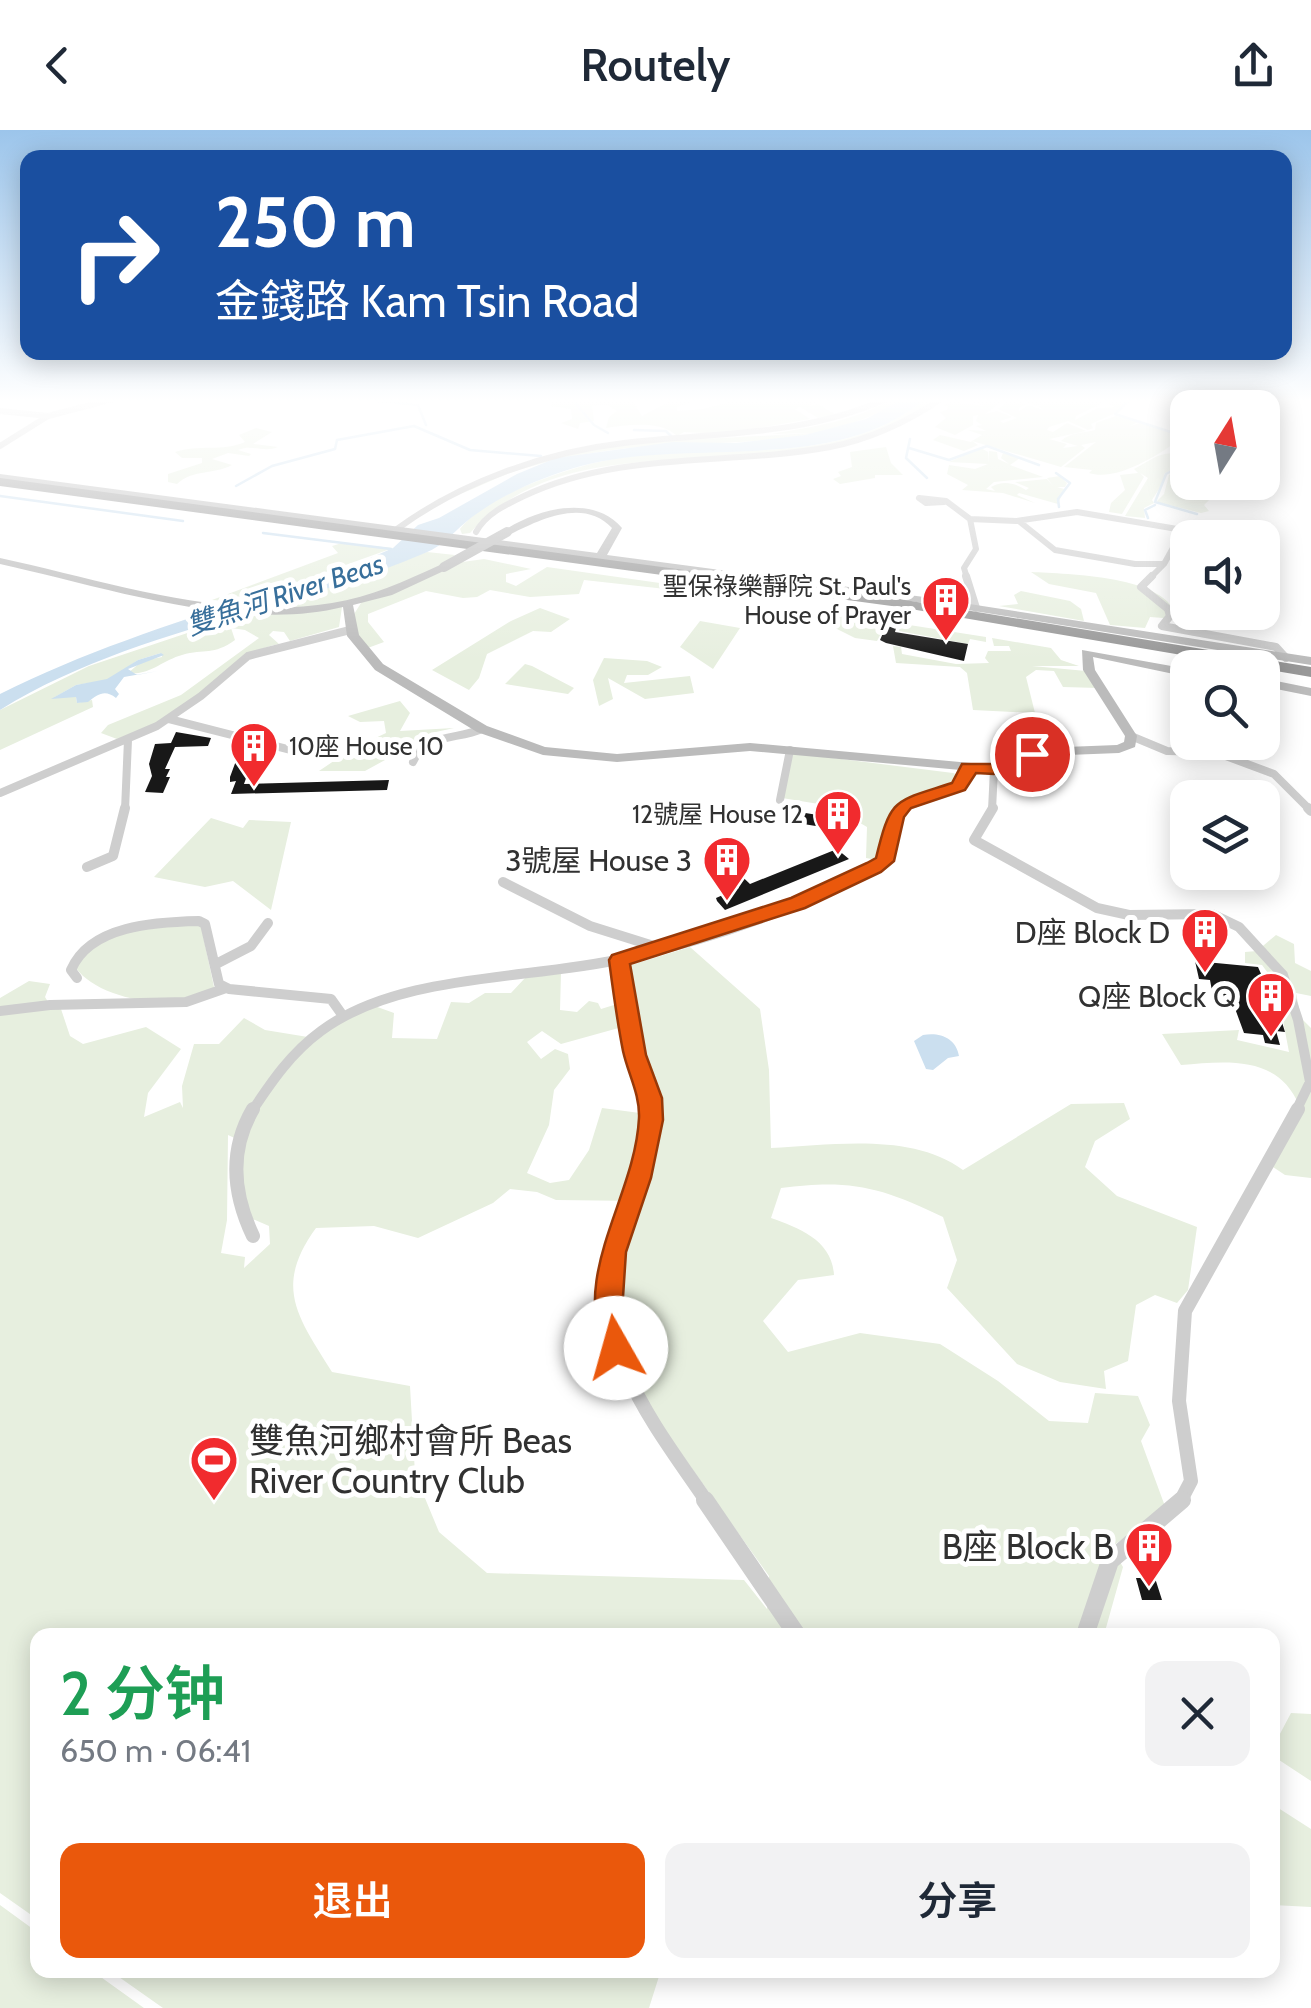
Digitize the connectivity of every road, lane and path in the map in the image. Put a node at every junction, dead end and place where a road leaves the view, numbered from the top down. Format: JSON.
{"nodes":[{"id":1,"x":28,"y":487,"type":"edge"},
{"id":2,"x":473,"y":487,"type":"edge"},
{"id":3,"x":544,"y":487,"type":"edge"},
{"id":4,"x":944,"y":502,"type":"dead end"},
{"id":5,"x":970,"y":519,"type":"junction"},
{"id":6,"x":1016,"y":521,"type":"junction"},
{"id":7,"x":397,"y":534,"type":"junction"},
{"id":8,"x":465,"y":541,"type":"junction"},
{"id":9,"x":601,"y":556,"type":"junction"},
{"id":10,"x":0,"y":560,"type":"edge"},
{"id":11,"x":1163,"y":564,"type":"junction"},
{"id":12,"x":348,"y":606,"type":"junction"},
{"id":13,"x":976,"y":608,"type":"junction"},
{"id":14,"x":350,"y":630,"type":"junction"},
{"id":15,"x":1170,"y":658,"type":"edge"},
{"id":16,"x":1286,"y":658,"type":"junction"},
{"id":17,"x":1311,"y":661,"type":"edge"},
{"id":18,"x":1170,"y":669,"type":"edge"},
{"id":19,"x":1311,"y":672,"type":"edge"},
{"id":20,"x":1280,"y":676,"type":"edge"},
{"id":21,"x":1311,"y":682,"type":"edge"},
{"id":22,"x":1280,"y":686,"type":"edge"},
{"id":23,"x":1311,"y":692,"type":"edge"},
{"id":24,"x":169,"y":719,"type":"junction"},
{"id":25,"x":482,"y":729,"type":"junction"},
{"id":26,"x":1131,"y":736,"type":"junction"},
{"id":27,"x":128,"y":740,"type":"junction"},
{"id":28,"x":790,"y":750,"type":"junction"},
{"id":29,"x":299,"y":752,"type":"dead end"},
{"id":30,"x":413,"y":762,"type":"dead end"},
{"id":31,"x":968,"y":767,"type":"junction"},
{"id":32,"x":994,"y":769,"type":"junction"},
{"id":33,"x":0,"y":793,"type":"edge"},
{"id":34,"x":780,"y":800,"type":"dead end"},
{"id":35,"x":1311,"y":811,"type":"edge"},
{"id":36,"x":86,"y":867,"type":"dead end"},
{"id":37,"x":503,"y":882,"type":"dead end"},
{"id":38,"x":268,"y":924,"type":"dead end"},
{"id":39,"x":661,"y":948,"type":"junction"},
{"id":40,"x":619,"y":960,"type":"junction"},
{"id":41,"x":218,"y":963,"type":"junction"},
{"id":42,"x":77,"y":978,"type":"dead end"},
{"id":43,"x":226,"y":988,"type":"junction"},
{"id":44,"x":0,"y":1011,"type":"edge"},
{"id":45,"x":343,"y":1016,"type":"junction"},
{"id":46,"x":1310,"y":1085,"type":"edge"},
{"id":47,"x":253,"y":1236,"type":"dead end"},
{"id":48,"x":792,"y":1628,"type":"edge"},
{"id":49,"x":1087,"y":1628,"type":"edge"}],
"edges":[{"from":1,"to":7,"type":"highway"},
{"from":2,"to":7,"type":"street"},
{"from":3,"to":8,"type":"street"},
{"from":4,"to":5,"type":"street"},
{"from":5,"to":6,"type":"street"},
{"from":5,"to":13,"type":"street"},
{"from":6,"to":11,"type":"street"},
{"from":6,"to":11,"type":"street"},
{"from":7,"to":8,"type":"highway"},
{"from":7,"to":8,"type":"street"},
{"from":8,"to":9,"type":"street"},
{"from":8,"to":15,"type":"highway"},
{"from":8,"to":19,"type":"highway"},
{"from":9,"to":12,"type":"street","bridge":true},
{"from":9,"to":13,"type":"street"},
{"from":10,"to":12,"type":"street"},
{"from":11,"to":16,"type":"street"},
{"from":12,"to":14,"type":"street"},
{"from":13,"to":16,"type":"street"},
{"from":14,"to":24,"type":"street"},
{"from":14,"to":25,"type":"street"},
{"from":16,"to":17,"type":"street"},
{"from":18,"to":26,"type":"street"},
{"from":20,"to":21,"type":"highway"},
{"from":22,"to":23,"type":"street"},
{"from":24,"to":27,"type":"street"},
{"from":24,"to":29,"type":"street"},
{"from":25,"to":28,"type":"street"},
{"from":25,"to":30,"type":"street"},
{"from":26,"to":32,"type":"street"},
{"from":26,"to":35,"type":"street"},
{"from":27,"to":33,"type":"street"},
{"from":27,"to":36,"type":"street"},
{"from":28,"to":31,"type":"street"},
{"from":28,"to":34,"type":"street"},
{"from":31,"to":32,"type":"street"},
{"from":31,"to":39,"type":"street"},
{"from":32,"to":46,"type":"street"},
{"from":37,"to":39,"type":"street"},
{"from":38,"to":41,"type":"street"},
{"from":39,"to":40,"type":"street"},
{"from":40,"to":45,"type":"street"},
{"from":40,"to":48,"type":"street"},
{"from":41,"to":42,"type":"street"},
{"from":41,"to":43,"type":"street"},
{"from":43,"to":44,"type":"street"},
{"from":43,"to":45,"type":"street"},
{"from":45,"to":47,"type":"street"},
{"from":46,"to":49,"type":"street"}]}
